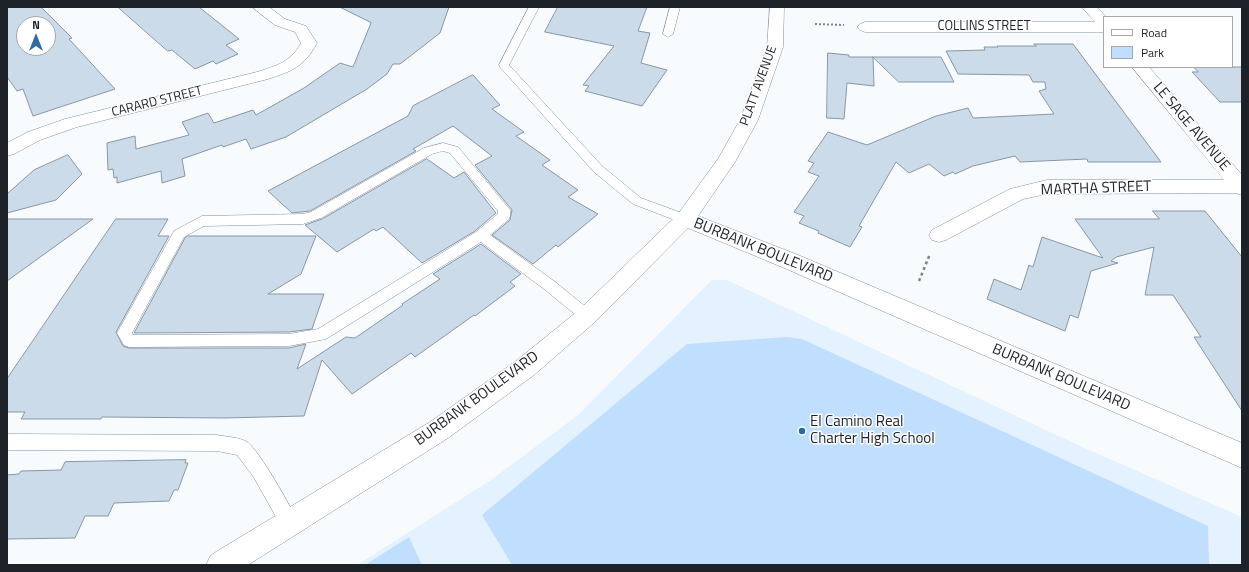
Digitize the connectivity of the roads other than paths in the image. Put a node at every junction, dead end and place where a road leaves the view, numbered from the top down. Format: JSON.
{"nodes":[{"id":1,"x":260,"y":7,"type":"edge"},
{"id":2,"x":534,"y":7,"type":"edge"},
{"id":3,"x":675,"y":7,"type":"edge"},
{"id":4,"x":777,"y":7,"type":"edge"},
{"id":5,"x":1089,"y":7,"type":"edge"},
{"id":6,"x":1103,"y":25,"type":"edge"},
{"id":7,"x":1103,"y":26,"type":"edge"},
{"id":8,"x":865,"y":27,"type":"road end"},
{"id":9,"x":668,"y":34,"type":"dead end"},
{"id":10,"x":1141,"y":68,"type":"edge"},
{"id":11,"x":7,"y":150,"type":"edge"},
{"id":12,"x":1241,"y":187,"type":"edge"},
{"id":13,"x":685,"y":219,"type":"junction"},
{"id":14,"x":481,"y":235,"type":"junction"},
{"id":15,"x":939,"y":235,"type":"dead end"},
{"id":16,"x":587,"y":316,"type":"junction"},
{"id":17,"x":7,"y":442,"type":"edge"},
{"id":18,"x":1242,"y":456,"type":"edge"},
{"id":19,"x":289,"y":523,"type":"junction"},
{"id":20,"x":221,"y":565,"type":"edge"}],
"edges":[{"from":1,"to":11,"type":"street","name":"CARARD STREET"},
{"from":2,"to":13,"type":"lane"},
{"from":3,"to":9,"type":"lane"},
{"from":4,"to":13,"type":"street","name":"PLATT AVENUE"},
{"from":5,"to":6,"type":"street"},
{"from":7,"to":8,"type":"street","name":"COLLINS STREET"},
{"from":10,"to":12,"type":"street","name":"LE SAGE AVENUE"},
{"from":12,"to":15,"type":"street","name":"MARTHA STREET"},
{"from":13,"to":16,"type":"street","name":"BURBANK BOULEVARD"},
{"from":13,"to":18,"type":"street","name":"BURBANK BOULEVARD"},
{"from":14,"to":14,"type":"lane"},
{"from":14,"to":16,"type":"lane"},
{"from":16,"to":19,"type":"street","name":"BURBANK BOULEVARD"},
{"from":17,"to":19,"type":"lane"},
{"from":19,"to":20,"type":"street","name":"BURBANK BOULEVARD"}]}
